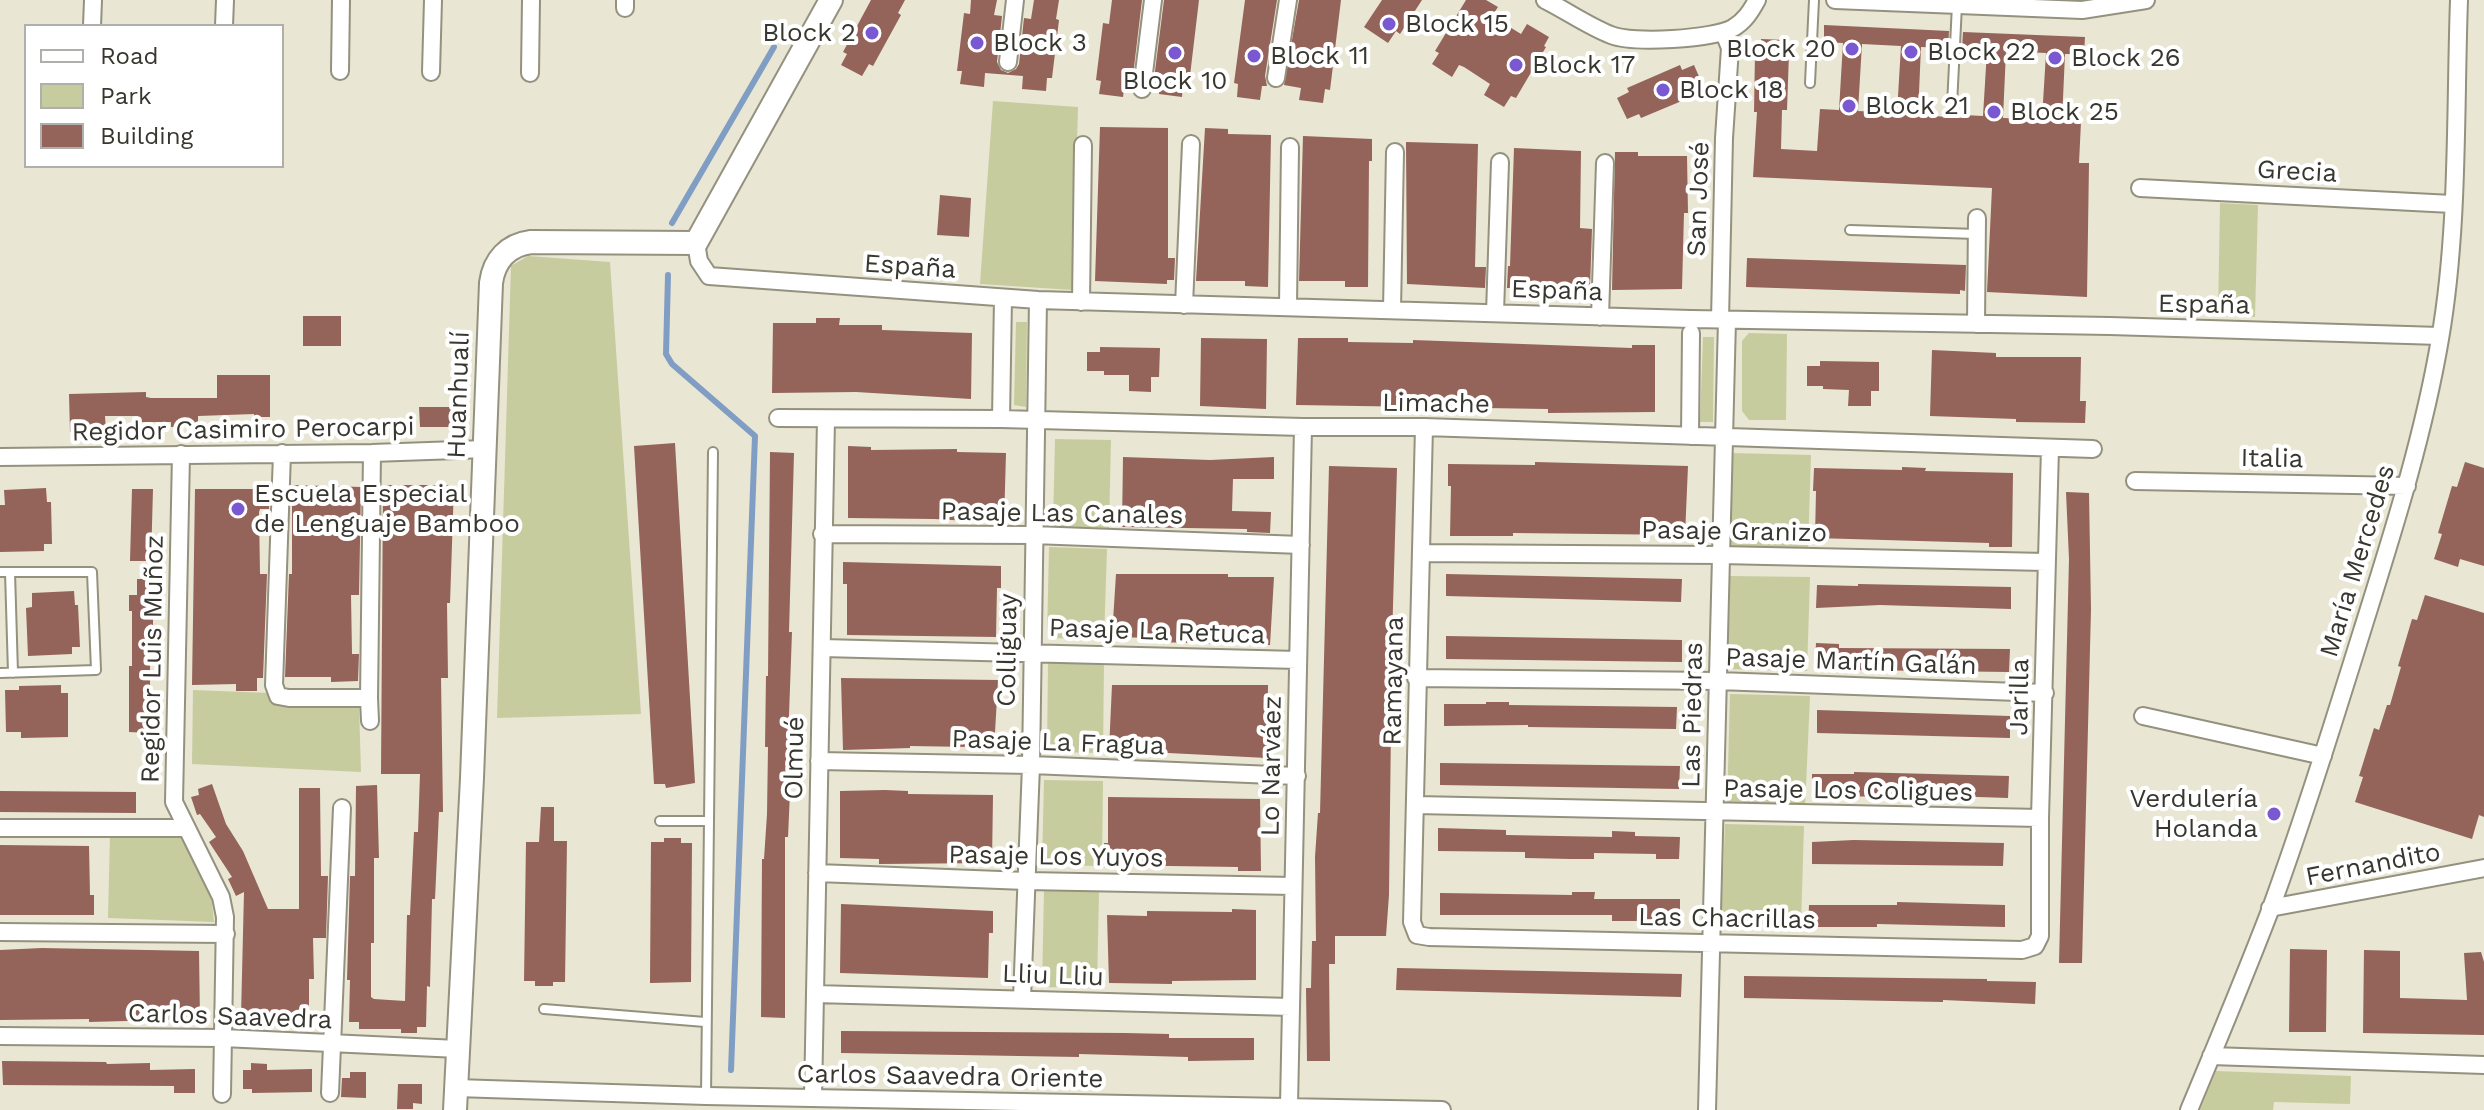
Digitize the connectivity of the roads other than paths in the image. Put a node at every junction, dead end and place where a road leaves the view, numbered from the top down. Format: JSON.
{"nodes":[{"id":1,"x":93,"y":0,"type":"edge"},
{"id":2,"x":225,"y":0,"type":"edge"},
{"id":3,"x":341,"y":0,"type":"edge"},
{"id":4,"x":433,"y":0,"type":"edge"},
{"id":5,"x":531,"y":0,"type":"edge"},
{"id":6,"x":831,"y":0,"type":"edge"},
{"id":7,"x":1015,"y":0,"type":"edge"},
{"id":8,"x":1153,"y":0,"type":"edge"},
{"id":9,"x":1288,"y":0,"type":"edge"},
{"id":10,"x":1545,"y":0,"type":"edge"},
{"id":11,"x":1757,"y":0,"type":"edge"},
{"id":12,"x":1814,"y":0,"type":"edge"},
{"id":13,"x":1835,"y":0,"type":"edge"},
{"id":14,"x":2146,"y":0,"type":"edge"},
{"id":15,"x":2459,"y":0,"type":"edge"},
{"id":16,"x":1954,"y":3,"type":"edge"},
{"id":17,"x":92,"y":24,"type":"edge"},
{"id":18,"x":224,"y":24,"type":"edge"},
{"id":19,"x":1724,"y":33,"type":"junction"},
{"id":20,"x":1008,"y":62,"type":"dead end"},
{"id":21,"x":340,"y":71,"type":"dead end"},
{"id":22,"x":431,"y":72,"type":"dead end"},
{"id":23,"x":530,"y":73,"type":"dead end"},
{"id":24,"x":1276,"y":78,"type":"dead end"},
{"id":25,"x":1810,"y":83,"type":"dead end"},
{"id":26,"x":1142,"y":89,"type":"dead end"},
{"id":27,"x":1952,"y":105,"type":"dead end"},
{"id":28,"x":1191,"y":144,"type":"dead end"},
{"id":29,"x":1083,"y":145,"type":"dead end"},
{"id":30,"x":1290,"y":147,"type":"dead end"},
{"id":31,"x":1395,"y":152,"type":"dead end"},
{"id":32,"x":1500,"y":162,"type":"dead end"},
{"id":33,"x":1605,"y":163,"type":"dead end"},
{"id":34,"x":2140,"y":188,"type":"dead end"},
{"id":35,"x":2452,"y":204,"type":"junction"},
{"id":36,"x":1977,"y":226,"type":"joint"},
{"id":37,"x":1850,"y":230,"type":"dead end"},
{"id":38,"x":696,"y":243,"type":"junction"},
{"id":39,"x":1003,"y":298,"type":"junction"},
{"id":40,"x":1038,"y":300,"type":"junction"},
{"id":41,"x":1081,"y":302,"type":"junction"},
{"id":42,"x":1184,"y":305,"type":"junction"},
{"id":43,"x":1288,"y":306,"type":"junction"},
{"id":44,"x":1392,"y":310,"type":"junction"},
{"id":45,"x":1495,"y":313,"type":"junction"},
{"id":46,"x":1600,"y":317,"type":"junction"},
{"id":47,"x":1723,"y":320,"type":"junction"},
{"id":48,"x":1976,"y":324,"type":"junction"},
{"id":49,"x":1691,"y":333,"type":"dead end"},
{"id":50,"x":2440,"y":336,"type":"junction"},
{"id":51,"x":778,"y":418,"type":"dead end"},
{"id":52,"x":826,"y":419,"type":"junction"},
{"id":53,"x":1001,"y":419,"type":"junction"},
{"id":54,"x":1037,"y":421,"type":"junction"},
{"id":55,"x":1303,"y":427,"type":"junction"},
{"id":56,"x":1424,"y":427,"type":"junction"},
{"id":57,"x":1690,"y":436,"type":"junction"},
{"id":58,"x":1724,"y":437,"type":"junction"},
{"id":59,"x":2050,"y":448,"type":"junction"},
{"id":60,"x":486,"y":449,"type":"junction"},
{"id":61,"x":2093,"y":449,"type":"dead end"},
{"id":62,"x":713,"y":452,"type":"dead end"},
{"id":63,"x":282,"y":453,"type":"junction"},
{"id":64,"x":372,"y":453,"type":"junction"},
{"id":65,"x":181,"y":454,"type":"junction"},
{"id":66,"x":0,"y":457,"type":"edge"},
{"id":67,"x":2135,"y":481,"type":"dead end"},
{"id":68,"x":2407,"y":486,"type":"junction"},
{"id":69,"x":822,"y":534,"type":"junction"},
{"id":70,"x":1033,"y":535,"type":"junction"},
{"id":71,"x":1301,"y":545,"type":"junction"},
{"id":72,"x":1422,"y":553,"type":"junction"},
{"id":73,"x":1720,"y":555,"type":"junction"},
{"id":74,"x":2046,"y":562,"type":"junction"},
{"id":75,"x":5,"y":572,"type":"edge"},
{"id":76,"x":822,"y":648,"type":"junction"},
{"id":77,"x":1032,"y":652,"type":"junction"},
{"id":78,"x":1298,"y":660,"type":"junction"},
{"id":79,"x":0,"y":673,"type":"edge"},
{"id":80,"x":13,"y":673,"type":"junction"},
{"id":81,"x":1416,"y":678,"type":"junction"},
{"id":82,"x":1718,"y":681,"type":"junction"},
{"id":83,"x":2045,"y":693,"type":"junction"},
{"id":84,"x":369,"y":698,"type":"junction"},
{"id":85,"x":2143,"y":716,"type":"dead end"},
{"id":86,"x":370,"y":721,"type":"dead end"},
{"id":87,"x":2323,"y":756,"type":"junction"},
{"id":88,"x":819,"y":761,"type":"junction"},
{"id":89,"x":1031,"y":765,"type":"junction"},
{"id":90,"x":1297,"y":776,"type":"junction"},
{"id":91,"x":1416,"y":805,"type":"junction"},
{"id":92,"x":342,"y":808,"type":"dead end"},
{"id":93,"x":1714,"y":812,"type":"junction"},
{"id":94,"x":2040,"y":818,"type":"junction"},
{"id":95,"x":660,"y":821,"type":"dead end"},
{"id":96,"x":709,"y":821,"type":"junction"},
{"id":97,"x":0,"y":828,"type":"edge"},
{"id":98,"x":185,"y":828,"type":"junction"},
{"id":99,"x":2484,"y":868,"type":"edge"},
{"id":100,"x":817,"y":873,"type":"junction"},
{"id":101,"x":1026,"y":881,"type":"junction"},
{"id":102,"x":1293,"y":886,"type":"junction"},
{"id":103,"x":2270,"y":908,"type":"junction"},
{"id":104,"x":0,"y":932,"type":"edge"},
{"id":105,"x":226,"y":934,"type":"junction"},
{"id":106,"x":1417,"y":935,"type":"joint"},
{"id":107,"x":1711,"y":943,"type":"junction"},
{"id":108,"x":2035,"y":946,"type":"joint"},
{"id":109,"x":815,"y":994,"type":"junction"},
{"id":110,"x":1022,"y":999,"type":"junction"},
{"id":111,"x":1291,"y":1007,"type":"junction"},
{"id":112,"x":544,"y":1009,"type":"dead end"},
{"id":113,"x":705,"y":1022,"type":"junction"},
{"id":114,"x":0,"y":1036,"type":"edge"},
{"id":115,"x":223,"y":1038,"type":"junction"},
{"id":116,"x":332,"y":1044,"type":"junction"},
{"id":117,"x":458,"y":1049,"type":"junction"},
{"id":118,"x":2211,"y":1056,"type":"junction"},
{"id":119,"x":2484,"y":1065,"type":"edge"},
{"id":120,"x":330,"y":1093,"type":"dead end"},
{"id":121,"x":222,"y":1094,"type":"dead end"},
{"id":122,"x":706,"y":1096,"type":"junction"},
{"id":123,"x":813,"y":1098,"type":"junction"},
{"id":124,"x":456,"y":1099,"type":"edge"},
{"id":125,"x":1289,"y":1105,"type":"junction"},
{"id":126,"x":1442,"y":1110,"type":"edge"},
{"id":127,"x":1707,"y":1110,"type":"edge"},
{"id":128,"x":2189,"y":1110,"type":"edge"}],
"edges":[{"from":1,"to":17,"type":"street"},
{"from":2,"to":18,"type":"street"},
{"from":3,"to":21,"type":"street"},
{"from":4,"to":22,"type":"street"},
{"from":5,"to":23,"type":"street"},
{"from":6,"to":38,"type":"street"},
{"from":7,"to":20,"type":"street"},
{"from":8,"to":26,"type":"street"},
{"from":9,"to":24,"type":"street"},
{"from":10,"to":19,"type":"street"},
{"from":11,"to":19,"type":"street"},
{"from":12,"to":25,"type":"lane"},
{"from":13,"to":16,"type":"street"},
{"from":14,"to":16,"type":"street"},
{"from":15,"to":35,"type":"street","name":"María Mercedes"},
{"from":16,"to":27,"type":"lane"},
{"from":19,"to":47,"type":"street","name":"San José"},
{"from":28,"to":42,"type":"street"},
{"from":29,"to":41,"type":"street"},
{"from":30,"to":43,"type":"street"},
{"from":31,"to":44,"type":"street"},
{"from":32,"to":45,"type":"street"},
{"from":33,"to":46,"type":"street"},
{"from":34,"to":35,"type":"street","name":"Grecia"},
{"from":35,"to":50,"type":"street","name":"María Mercedes"},
{"from":36,"to":37,"type":"lane"},
{"from":36,"to":48,"type":"street"},
{"from":38,"to":39,"type":"street","name":"España"},
{"from":38,"to":60,"type":"street","name":"Huanhualí"},
{"from":39,"to":40,"type":"street","name":"España"},
{"from":39,"to":53,"type":"street"},
{"from":40,"to":41,"type":"street","name":"España"},
{"from":40,"to":54,"type":"street","name":"Colliguay"},
{"from":41,"to":42,"type":"street","name":"España"},
{"from":42,"to":43,"type":"street","name":"España"},
{"from":43,"to":44,"type":"street","name":"España"},
{"from":44,"to":45,"type":"street","name":"España"},
{"from":45,"to":46,"type":"street","name":"España"},
{"from":46,"to":47,"type":"street","name":"España"},
{"from":47,"to":48,"type":"street","name":"España"},
{"from":47,"to":58,"type":"street","name":"Las Piedras"},
{"from":48,"to":50,"type":"street","name":"España"},
{"from":49,"to":57,"type":"street"},
{"from":50,"to":68,"type":"street","name":"María Mercedes"},
{"from":51,"to":52,"type":"street","name":"Limache"},
{"from":52,"to":53,"type":"street","name":"Limache"},
{"from":52,"to":69,"type":"street","name":"Olmué"},
{"from":53,"to":54,"type":"street","name":"Limache"},
{"from":54,"to":55,"type":"street","name":"Limache"},
{"from":54,"to":70,"type":"street","name":"Colliguay"},
{"from":55,"to":56,"type":"street","name":"Limache"},
{"from":55,"to":71,"type":"street","name":"Lo Narváez"},
{"from":56,"to":57,"type":"street","name":"Limache"},
{"from":56,"to":72,"type":"street","name":"Ramayana"},
{"from":57,"to":58,"type":"street","name":"Limache"},
{"from":58,"to":59,"type":"street","name":"Limache"},
{"from":58,"to":73,"type":"street","name":"Las Piedras"},
{"from":59,"to":61,"type":"street","name":"Limache"},
{"from":59,"to":74,"type":"street","name":"Jarilla"},
{"from":60,"to":64,"type":"street","name":"Regidor Casimiro Perocarpi"},
{"from":60,"to":117,"type":"street","name":"Huanhualí"},
{"from":62,"to":96,"type":"lane"},
{"from":63,"to":64,"type":"street","name":"Regidor Casimiro Perocarpi"},
{"from":63,"to":65,"type":"street","name":"Regidor Casimiro Perocarpi"},
{"from":63,"to":84,"type":"street"},
{"from":64,"to":84,"type":"street"},
{"from":65,"to":66,"type":"street","name":"Regidor Casimiro Perocarpi"},
{"from":65,"to":98,"type":"street","name":"Regidor Luis Muñoz"},
{"from":67,"to":68,"type":"street","name":"Italia"},
{"from":68,"to":87,"type":"street","name":"María Mercedes"},
{"from":69,"to":70,"type":"street","name":"Pasaje Las Canales"},
{"from":69,"to":76,"type":"street","name":"Olmué"},
{"from":70,"to":71,"type":"street","name":"Pasaje Las Canales"},
{"from":70,"to":77,"type":"street","name":"Colliguay"},
{"from":71,"to":78,"type":"street","name":"Lo Narváez"},
{"from":72,"to":73,"type":"street","name":"Pasaje Granizo"},
{"from":72,"to":81,"type":"street","name":"Ramayana"},
{"from":73,"to":74,"type":"street","name":"Pasaje Granizo"},
{"from":73,"to":82,"type":"street","name":"Las Piedras"},
{"from":74,"to":83,"type":"street","name":"Jarilla"},
{"from":75,"to":80,"type":"lane"},
{"from":75,"to":80,"type":"lane"},
{"from":76,"to":77,"type":"street","name":"Pasaje La Retuca"},
{"from":76,"to":88,"type":"street","name":"Olmué"},
{"from":77,"to":78,"type":"street","name":"Pasaje La Retuca"},
{"from":77,"to":89,"type":"street","name":"Colliguay"},
{"from":78,"to":90,"type":"street","name":"Lo Narváez"},
{"from":79,"to":80,"type":"lane"},
{"from":81,"to":82,"type":"street","name":"Pasaje Martín Galán"},
{"from":81,"to":91,"type":"street","name":"Ramayana"},
{"from":82,"to":83,"type":"street","name":"Pasaje Martín Galán"},
{"from":82,"to":93,"type":"street","name":"Las Piedras"},
{"from":83,"to":94,"type":"street","name":"Jarilla"},
{"from":84,"to":86,"type":"street"},
{"from":85,"to":87,"type":"street"},
{"from":87,"to":103,"type":"street","name":"María Mercedes"},
{"from":88,"to":89,"type":"street","name":"Pasaje La Fragua"},
{"from":88,"to":100,"type":"street","name":"Olmué"},
{"from":89,"to":90,"type":"street","name":"Pasaje La Fragua"},
{"from":89,"to":101,"type":"street","name":"Colliguay"},
{"from":90,"to":102,"type":"street","name":"Lo Narváez"},
{"from":91,"to":93,"type":"street","name":"Pasaje Los Coligues"},
{"from":91,"to":106,"type":"street","name":"Ramayana"},
{"from":92,"to":116,"type":"street"},
{"from":93,"to":94,"type":"street","name":"Pasaje Los Coligues"},
{"from":93,"to":107,"type":"street","name":"Las Piedras"},
{"from":94,"to":108,"type":"street","name":"Jarilla"},
{"from":95,"to":96,"type":"lane"},
{"from":96,"to":113,"type":"lane"},
{"from":97,"to":98,"type":"street"},
{"from":98,"to":105,"type":"street","name":"Regidor Luis Muñoz"},
{"from":99,"to":103,"type":"street","name":"Fernandito"},
{"from":100,"to":101,"type":"street","name":"Pasaje Los Yuyos"},
{"from":100,"to":109,"type":"street","name":"Olmué"},
{"from":101,"to":102,"type":"street","name":"Pasaje Los Yuyos"},
{"from":101,"to":110,"type":"street","name":"Colliguay"},
{"from":102,"to":111,"type":"street","name":"Lo Narváez"},
{"from":103,"to":118,"type":"street","name":"María Mercedes"},
{"from":104,"to":105,"type":"street"},
{"from":105,"to":115,"type":"street","name":"Regidor Luis Muñoz"},
{"from":106,"to":107,"type":"street","name":"Las Chacrillas"},
{"from":107,"to":108,"type":"street","name":"Las Chacrillas"},
{"from":107,"to":127,"type":"street","name":"Las Piedras"},
{"from":109,"to":110,"type":"street","name":"Lliu Lliu"},
{"from":109,"to":123,"type":"street","name":"Olmué"},
{"from":110,"to":111,"type":"street","name":"Lliu Lliu"},
{"from":111,"to":125,"type":"street","name":"Lo Narváez"},
{"from":112,"to":113,"type":"lane"},
{"from":113,"to":122,"type":"lane"},
{"from":114,"to":115,"type":"street","name":"Carlos Saavedra"},
{"from":115,"to":116,"type":"street","name":"Carlos Saavedra"},
{"from":115,"to":121,"type":"street","name":"Regidor Luis Muñoz"},
{"from":116,"to":117,"type":"street","name":"Carlos Saavedra"},
{"from":116,"to":120,"type":"street"},
{"from":117,"to":124,"type":"street","name":"Huanhualí"},
{"from":118,"to":119,"type":"street"},
{"from":118,"to":128,"type":"street","name":"María Mercedes"},
{"from":122,"to":123,"type":"street","name":"Carlos Saavedra Oriente"},
{"from":122,"to":124,"type":"street","name":"Carlos Saavedra Oriente"},
{"from":123,"to":125,"type":"street","name":"Carlos Saavedra Oriente"},
{"from":125,"to":126,"type":"street","name":"Carlos Saavedra Oriente"}]}
